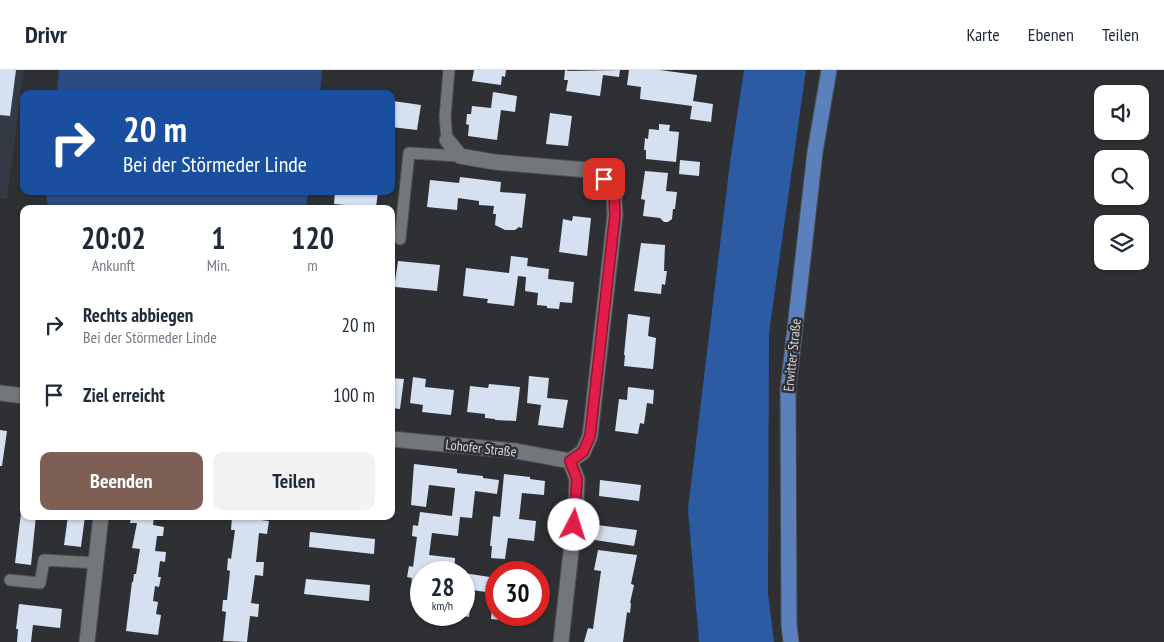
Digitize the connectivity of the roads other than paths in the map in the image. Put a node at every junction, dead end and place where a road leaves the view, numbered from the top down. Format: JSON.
{"nodes":[{"id":1,"x":449,"y":70,"type":"edge"},
{"id":2,"x":829,"y":70,"type":"edge"},
{"id":3,"x":447,"y":140,"type":"joint"},
{"id":4,"x":460,"y":156,"type":"junction"},
{"id":5,"x":400,"y":239,"type":"dead end"},
{"id":6,"x":0,"y":392,"type":"edge"},
{"id":7,"x":20,"y":395,"type":"edge"},
{"id":8,"x":395,"y":439,"type":"edge"},
{"id":9,"x":570,"y":461,"type":"junction"},
{"id":10,"x":101,"y":520,"type":"edge"},
{"id":11,"x":96,"y":563,"type":"junction"},
{"id":12,"x":10,"y":580,"type":"dead end"},
{"id":13,"x":87,"y":642,"type":"edge"},
{"id":14,"x":562,"y":642,"type":"edge"},
{"id":15,"x":791,"y":642,"type":"edge"}],
"edges":[{"from":1,"to":3,"type":"lane"},
{"from":2,"to":15,"type":"main road","name":"Erwitter Straße"},
{"from":3,"to":4,"type":"street"},
{"from":4,"to":5,"type":"lane"},
{"from":4,"to":9,"type":"street"},
{"from":6,"to":7,"type":"street"},
{"from":8,"to":9,"type":"street","name":"Lohofer Straße"},
{"from":9,"to":14,"type":"street"},
{"from":10,"to":11,"type":"street"},
{"from":11,"to":12,"type":"lane"},
{"from":11,"to":13,"type":"street"}]}
